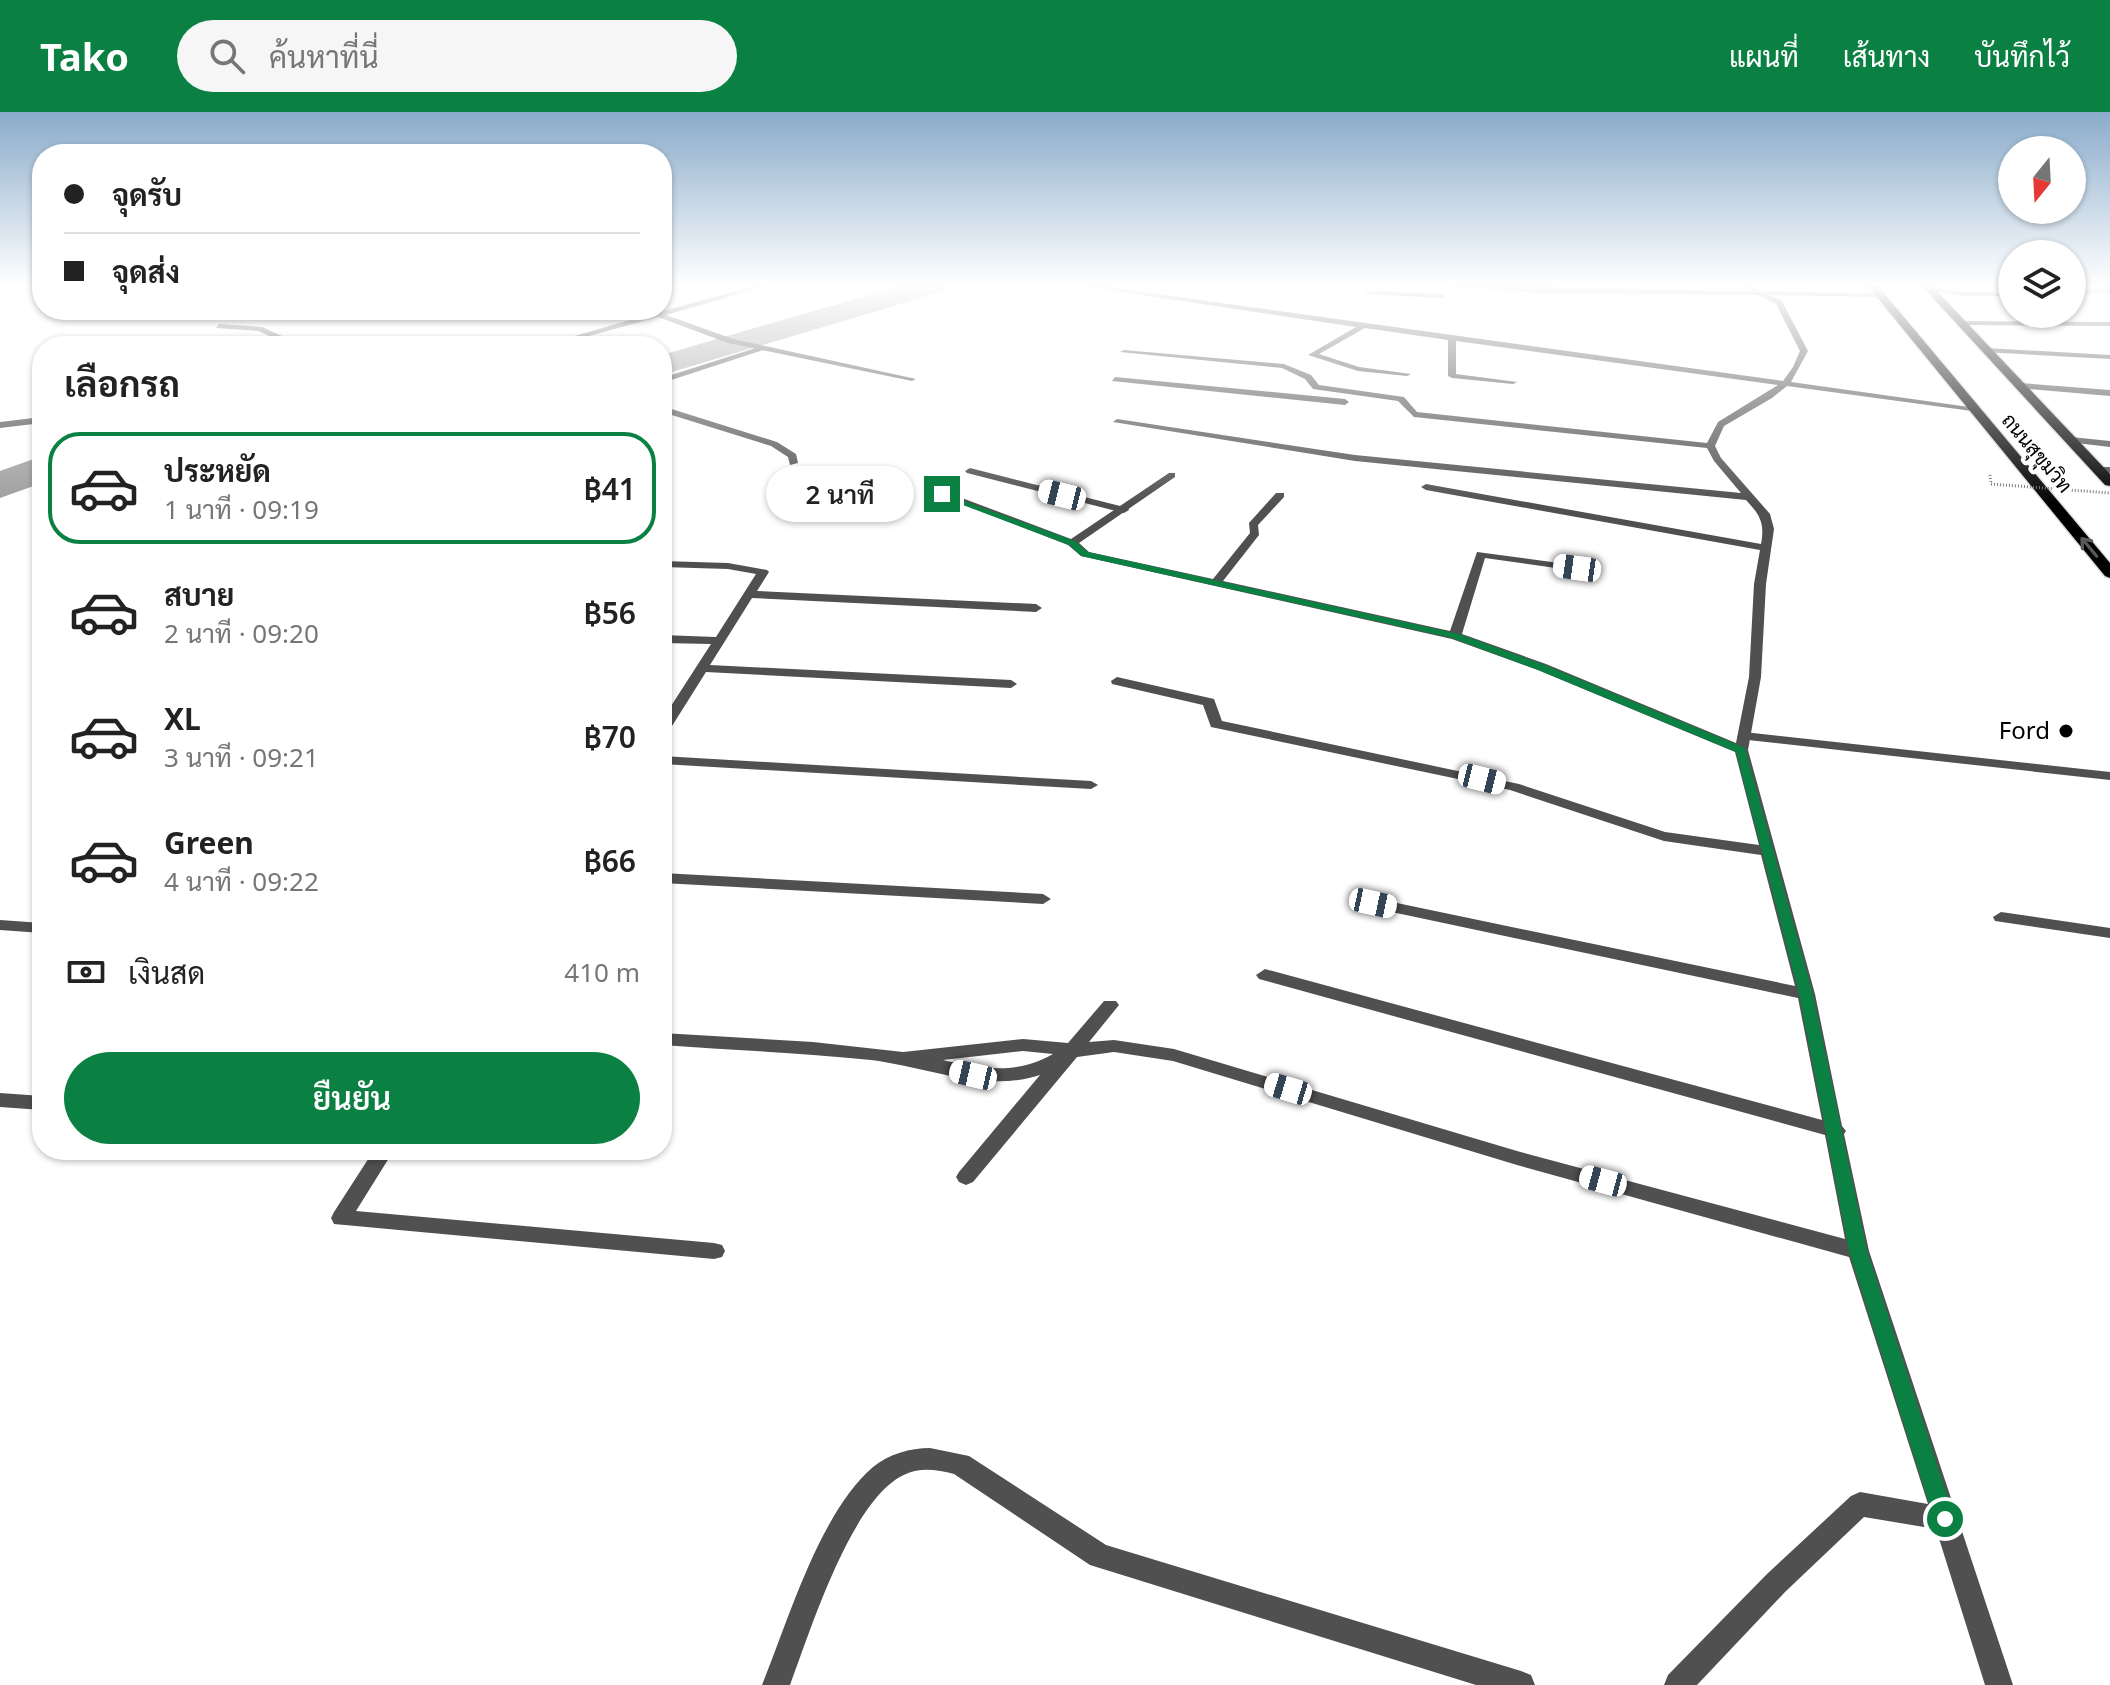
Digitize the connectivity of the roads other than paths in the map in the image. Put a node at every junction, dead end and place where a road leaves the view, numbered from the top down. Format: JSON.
{"nodes":[{"id":1,"x":733,"y":358,"type":"edge"},
{"id":2,"x":814,"y":358,"type":"edge"},
{"id":3,"x":1197,"y":358,"type":"edge"},
{"id":4,"x":1319,"y":358,"type":"edge"},
{"id":5,"x":1452,"y":358,"type":"edge"},
{"id":6,"x":1598,"y":358,"type":"edge"},
{"id":7,"x":1801,"y":358,"type":"edge"},
{"id":8,"x":1932,"y":358,"type":"edge"},
{"id":9,"x":1994,"y":358,"type":"edge"},
{"id":10,"x":1407,"y":374,"type":"dead end"},
{"id":11,"x":672,"y":378,"type":"edge"},
{"id":12,"x":912,"y":379,"type":"dead end"},
{"id":13,"x":1115,"y":379,"type":"dead end"},
{"id":14,"x":1513,"y":382,"type":"dead end"},
{"id":15,"x":1784,"y":383,"type":"junction"},
{"id":16,"x":2020,"y":386,"type":"junction"},
{"id":17,"x":2110,"y":393,"type":"edge"},
{"id":18,"x":1406,"y":408,"type":"junction"},
{"id":19,"x":1972,"y":408,"type":"junction"},
{"id":20,"x":672,"y":412,"type":"edge"},
{"id":21,"x":32,"y":421,"type":"edge"},
{"id":22,"x":1117,"y":422,"type":"dead end"},
{"id":23,"x":0,"y":425,"type":"edge"},
{"id":24,"x":2071,"y":440,"type":"junction"},
{"id":25,"x":2110,"y":444,"type":"edge"},
{"id":26,"x":1710,"y":446,"type":"junction"},
{"id":27,"x":793,"y":463,"type":"dead end"},
{"id":28,"x":2104,"y":469,"type":"edge"},
{"id":29,"x":970,"y":471,"type":"dead end"},
{"id":30,"x":1172,"y":475,"type":"dead end"},
{"id":31,"x":2110,"y":482,"type":"edge"},
{"id":32,"x":1426,"y":487,"type":"dead end"},
{"id":33,"x":942,"y":494,"type":"dead end"},
{"id":34,"x":1280,"y":495,"type":"dead end"},
{"id":35,"x":1751,"y":497,"type":"junction"},
{"id":36,"x":1124,"y":510,"type":"junction"},
{"id":37,"x":1072,"y":543,"type":"junction"},
{"id":38,"x":1767,"y":548,"type":"junction"},
{"id":39,"x":672,"y":564,"type":"edge"},
{"id":40,"x":1577,"y":568,"type":"dead end"},
{"id":41,"x":2110,"y":573,"type":"edge"},
{"id":42,"x":1216,"y":582,"type":"junction"},
{"id":43,"x":749,"y":594,"type":"junction"},
{"id":44,"x":1036,"y":608,"type":"dead end"},
{"id":45,"x":1455,"y":636,"type":"junction"},
{"id":46,"x":672,"y":639,"type":"edge"},
{"id":47,"x":719,"y":641,"type":"junction"},
{"id":48,"x":702,"y":668,"type":"junction"},
{"id":49,"x":1117,"y":681,"type":"dead end"},
{"id":50,"x":1011,"y":684,"type":"dead end"},
{"id":51,"x":672,"y":714,"type":"edge"},
{"id":52,"x":1743,"y":743,"type":"junction"},
{"id":53,"x":672,"y":761,"type":"edge"},
{"id":54,"x":2110,"y":776,"type":"edge"},
{"id":55,"x":1091,"y":785,"type":"dead end"},
{"id":56,"x":1767,"y":851,"type":"junction"},
{"id":57,"x":672,"y":879,"type":"edge"},
{"id":58,"x":1043,"y":899,"type":"dead end"},
{"id":59,"x":1373,"y":903,"type":"dead end"},
{"id":60,"x":2001,"y":917,"type":"dead end"},
{"id":61,"x":0,"y":925,"type":"edge"},
{"id":62,"x":32,"y":927,"type":"edge"},
{"id":63,"x":2110,"y":933,"type":"edge"},
{"id":64,"x":1265,"y":975,"type":"dead end"},
{"id":65,"x":1806,"y":994,"type":"junction"},
{"id":66,"x":1110,"y":1005,"type":"dead end"},
{"id":67,"x":672,"y":1040,"type":"edge"},
{"id":68,"x":1074,"y":1050,"type":"junction"},
{"id":69,"x":903,"y":1058,"type":"junction"},
{"id":70,"x":0,"y":1100,"type":"edge"},
{"id":71,"x":32,"y":1102,"type":"edge"},
{"id":72,"x":1836,"y":1131,"type":"junction"},
{"id":73,"x":378,"y":1160,"type":"edge"},
{"id":74,"x":966,"y":1177,"type":"dead end"},
{"id":75,"x":714,"y":1251,"type":"dead end"},
{"id":76,"x":1858,"y":1251,"type":"junction"},
{"id":77,"x":1945,"y":1519,"type":"junction"},
{"id":78,"x":776,"y":1685,"type":"edge"},
{"id":79,"x":1521,"y":1685,"type":"edge"},
{"id":80,"x":1678,"y":1685,"type":"edge"},
{"id":81,"x":1999,"y":1685,"type":"edge"}],
"edges":[{"from":1,"to":11,"type":"street"},
{"from":2,"to":12,"type":"street"},
{"from":3,"to":18,"type":"street"},
{"from":4,"to":10,"type":"street"},
{"from":5,"to":14,"type":"street"},
{"from":6,"to":15,"type":"street"},
{"from":7,"to":15,"type":"street"},
{"from":8,"to":19,"type":"highway","name":"ถนนสุขุมวิท"},
{"from":9,"to":16,"type":"highway","name":"ถนนสุขุมวิท"},
{"from":13,"to":18,"type":"street"},
{"from":15,"to":19,"type":"street"},
{"from":15,"to":26,"type":"street"},
{"from":16,"to":17,"type":"street"},
{"from":16,"to":24,"type":"highway","name":"ถนนสุขุมวิท"},
{"from":18,"to":26,"type":"street"},
{"from":41,"to":19,"type":"highway","name":"ถนนสุขุมวิท","one_way":true},
{"from":20,"to":27,"type":"street"},
{"from":21,"to":23,"type":"street"},
{"from":22,"to":35,"type":"street"},
{"from":24,"to":25,"type":"street"},
{"from":24,"to":28,"type":"highway","name":"ถนนสุขุมวิท"},
{"from":26,"to":35,"type":"street"},
{"from":28,"to":31,"type":"highway","name":"ถนนสุขุมวิท"},
{"from":29,"to":36,"type":"street"},
{"from":30,"to":36,"type":"street"},
{"from":32,"to":38,"type":"street"},
{"from":33,"to":37,"type":"street"},
{"from":34,"to":42,"type":"street"},
{"from":35,"to":38,"type":"street"},
{"from":36,"to":37,"type":"street"},
{"from":37,"to":42,"type":"street"},
{"from":38,"to":52,"type":"street"},
{"from":39,"to":43,"type":"street"},
{"from":40,"to":45,"type":"street"},
{"from":42,"to":45,"type":"street"},
{"from":43,"to":44,"type":"street"},
{"from":43,"to":47,"type":"street"},
{"from":45,"to":52,"type":"street"},
{"from":46,"to":47,"type":"street"},
{"from":47,"to":48,"type":"street"},
{"from":48,"to":50,"type":"street"},
{"from":48,"to":51,"type":"street"},
{"from":49,"to":56,"type":"street"},
{"from":52,"to":54,"type":"street"},
{"from":52,"to":56,"type":"street"},
{"from":53,"to":55,"type":"street"},
{"from":56,"to":65,"type":"street"},
{"from":57,"to":58,"type":"street"},
{"from":59,"to":65,"type":"street"},
{"from":60,"to":63,"type":"street"},
{"from":61,"to":62,"type":"street"},
{"from":64,"to":72,"type":"street"},
{"from":65,"to":72,"type":"street"},
{"from":66,"to":68,"type":"street"},
{"from":67,"to":69,"type":"street"},
{"from":68,"to":69,"type":"street"},
{"from":68,"to":69,"type":"street"},
{"from":68,"to":74,"type":"street"},
{"from":68,"to":76,"type":"street"},
{"from":70,"to":71,"type":"street"},
{"from":72,"to":76,"type":"street"},
{"from":73,"to":75,"type":"street"},
{"from":76,"to":77,"type":"street"},
{"from":77,"to":80,"type":"street"},
{"from":77,"to":81,"type":"street"},
{"from":78,"to":79,"type":"street"}]}
